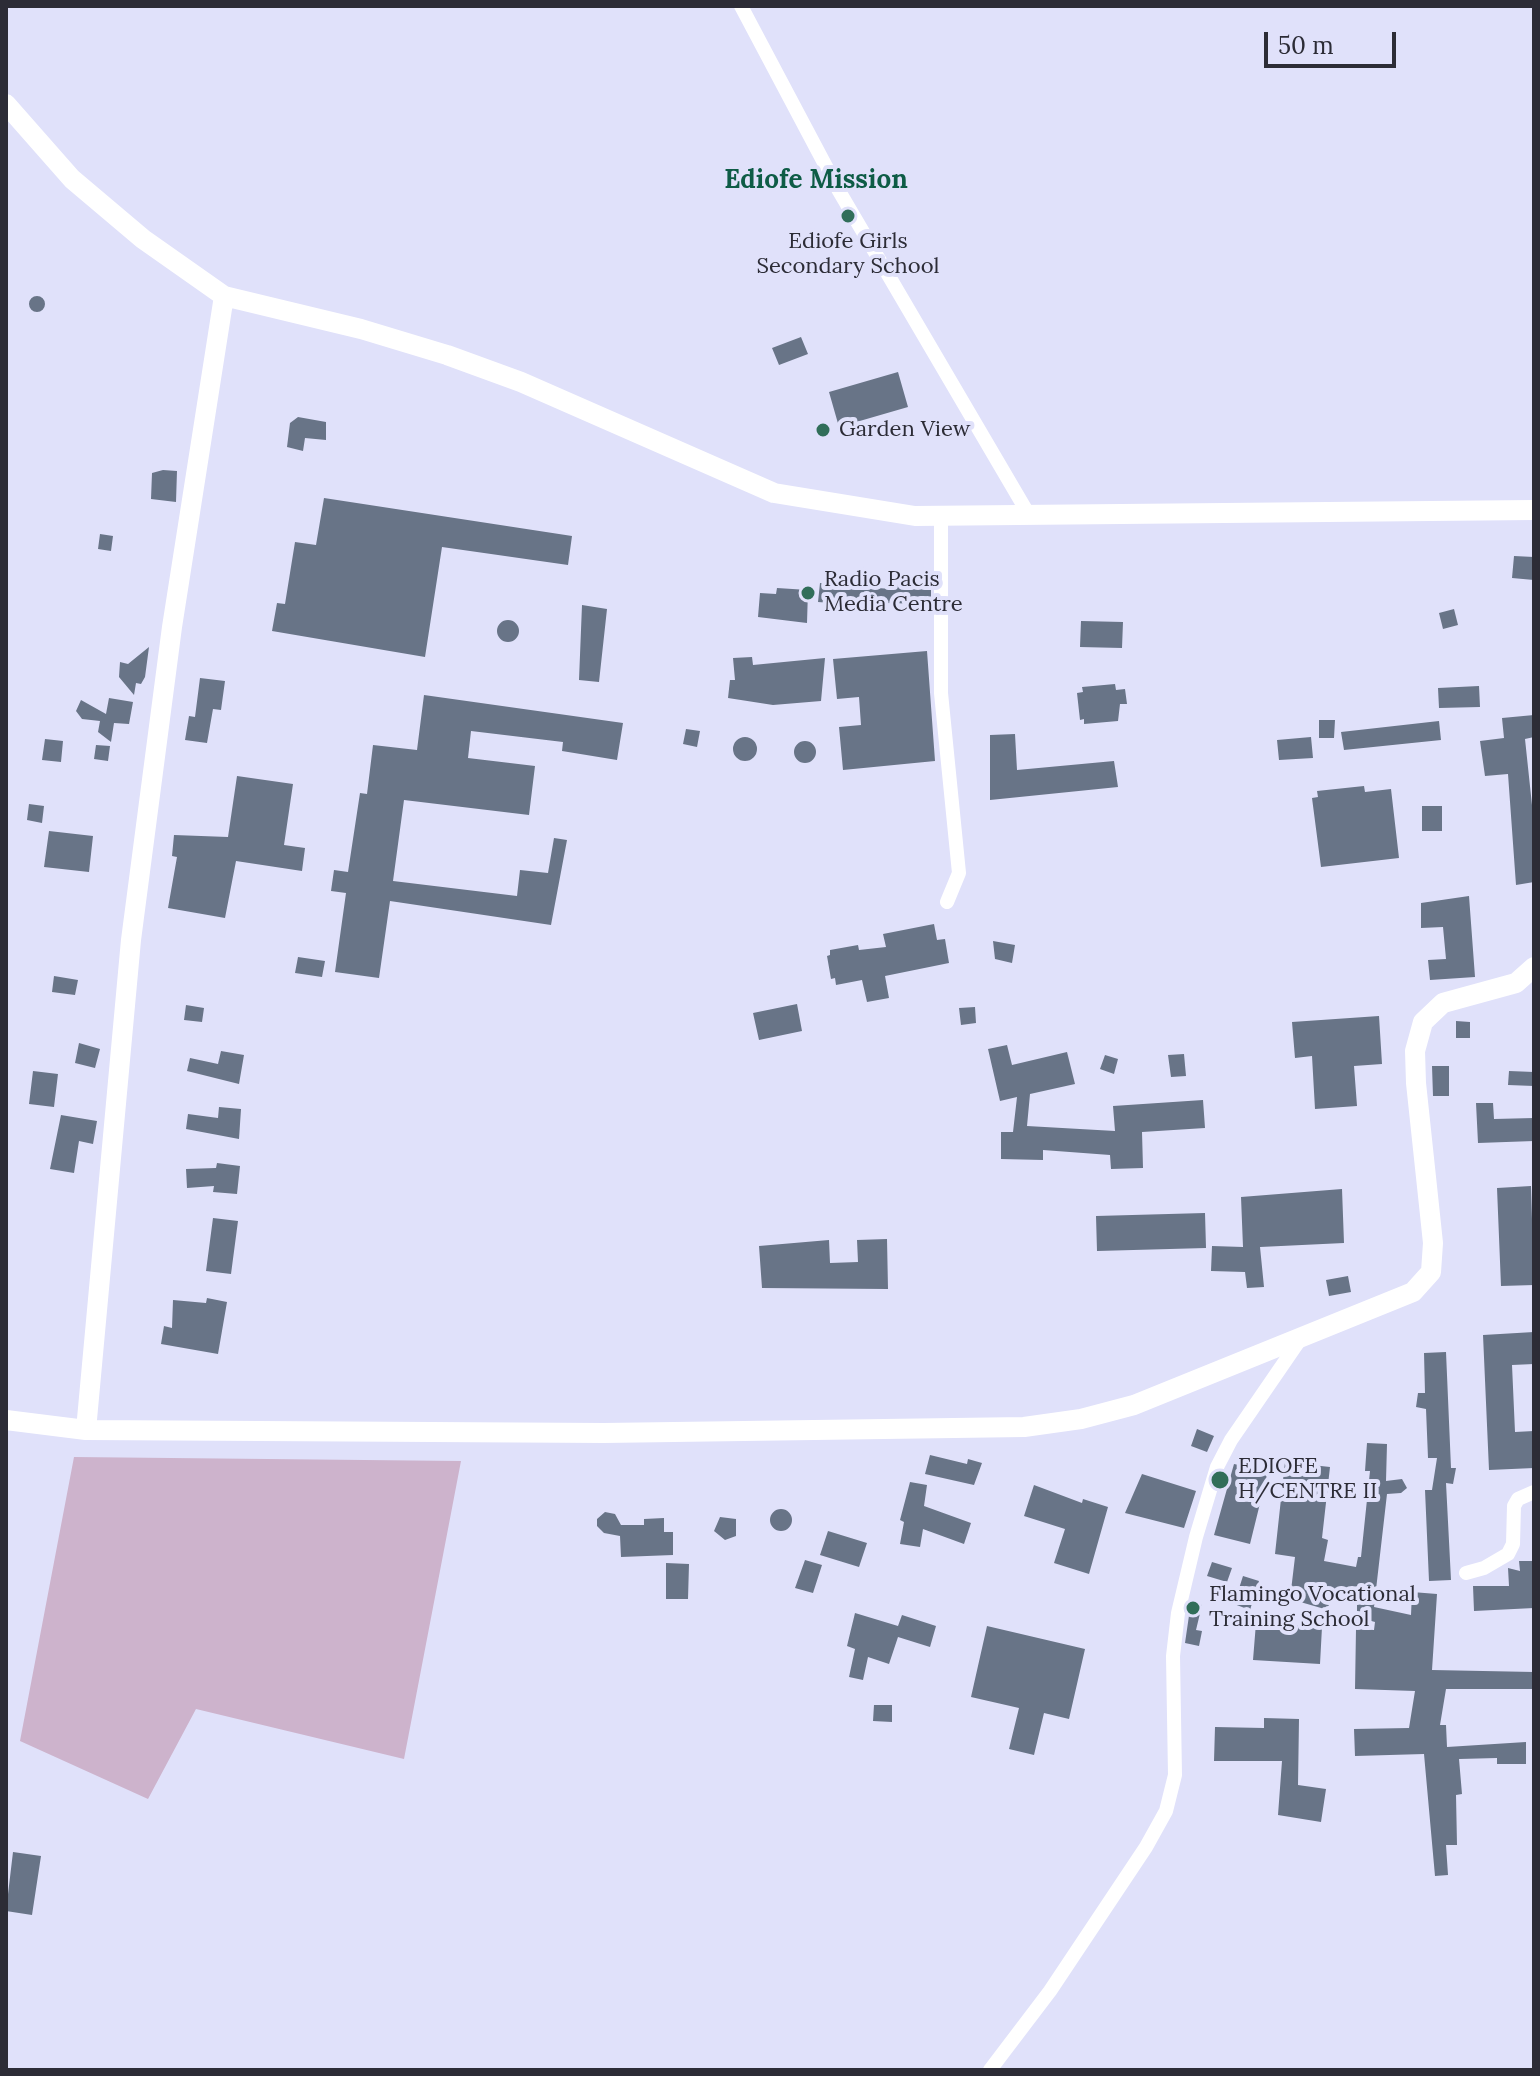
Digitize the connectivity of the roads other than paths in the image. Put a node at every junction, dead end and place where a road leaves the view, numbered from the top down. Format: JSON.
{"nodes":[{"id":1,"x":741,"y":6,"type":"edge"},
{"id":2,"x":6,"y":104,"type":"edge"},
{"id":3,"x":224,"y":296,"type":"junction"},
{"id":4,"x":1534,"y":510,"type":"edge"},
{"id":5,"x":1029,"y":515,"type":"junction"},
{"id":6,"x":941,"y":516,"type":"junction"},
{"id":7,"x":947,"y":902,"type":"dead end"},
{"id":8,"x":1534,"y":967,"type":"edge"},
{"id":9,"x":1299,"y":1341,"type":"junction"},
{"id":10,"x":6,"y":1420,"type":"edge"},
{"id":11,"x":86,"y":1430,"type":"junction"},
{"id":12,"x":1534,"y":1492,"type":"edge"},
{"id":13,"x":1466,"y":1573,"type":"dead end"},
{"id":14,"x":990,"y":2070,"type":"edge"}],
"edges":[{"from":1,"to":5,"type":"street"},
{"from":2,"to":3,"type":"street"},
{"from":3,"to":6,"type":"street"},
{"from":3,"to":11,"type":"street"},
{"from":4,"to":5,"type":"street"},
{"from":5,"to":6,"type":"street"},
{"from":6,"to":7,"type":"street"},
{"from":8,"to":9,"type":"street"},
{"from":9,"to":11,"type":"street"},
{"from":9,"to":14,"type":"street"},
{"from":10,"to":11,"type":"street"},
{"from":12,"to":13,"type":"street"}]}
